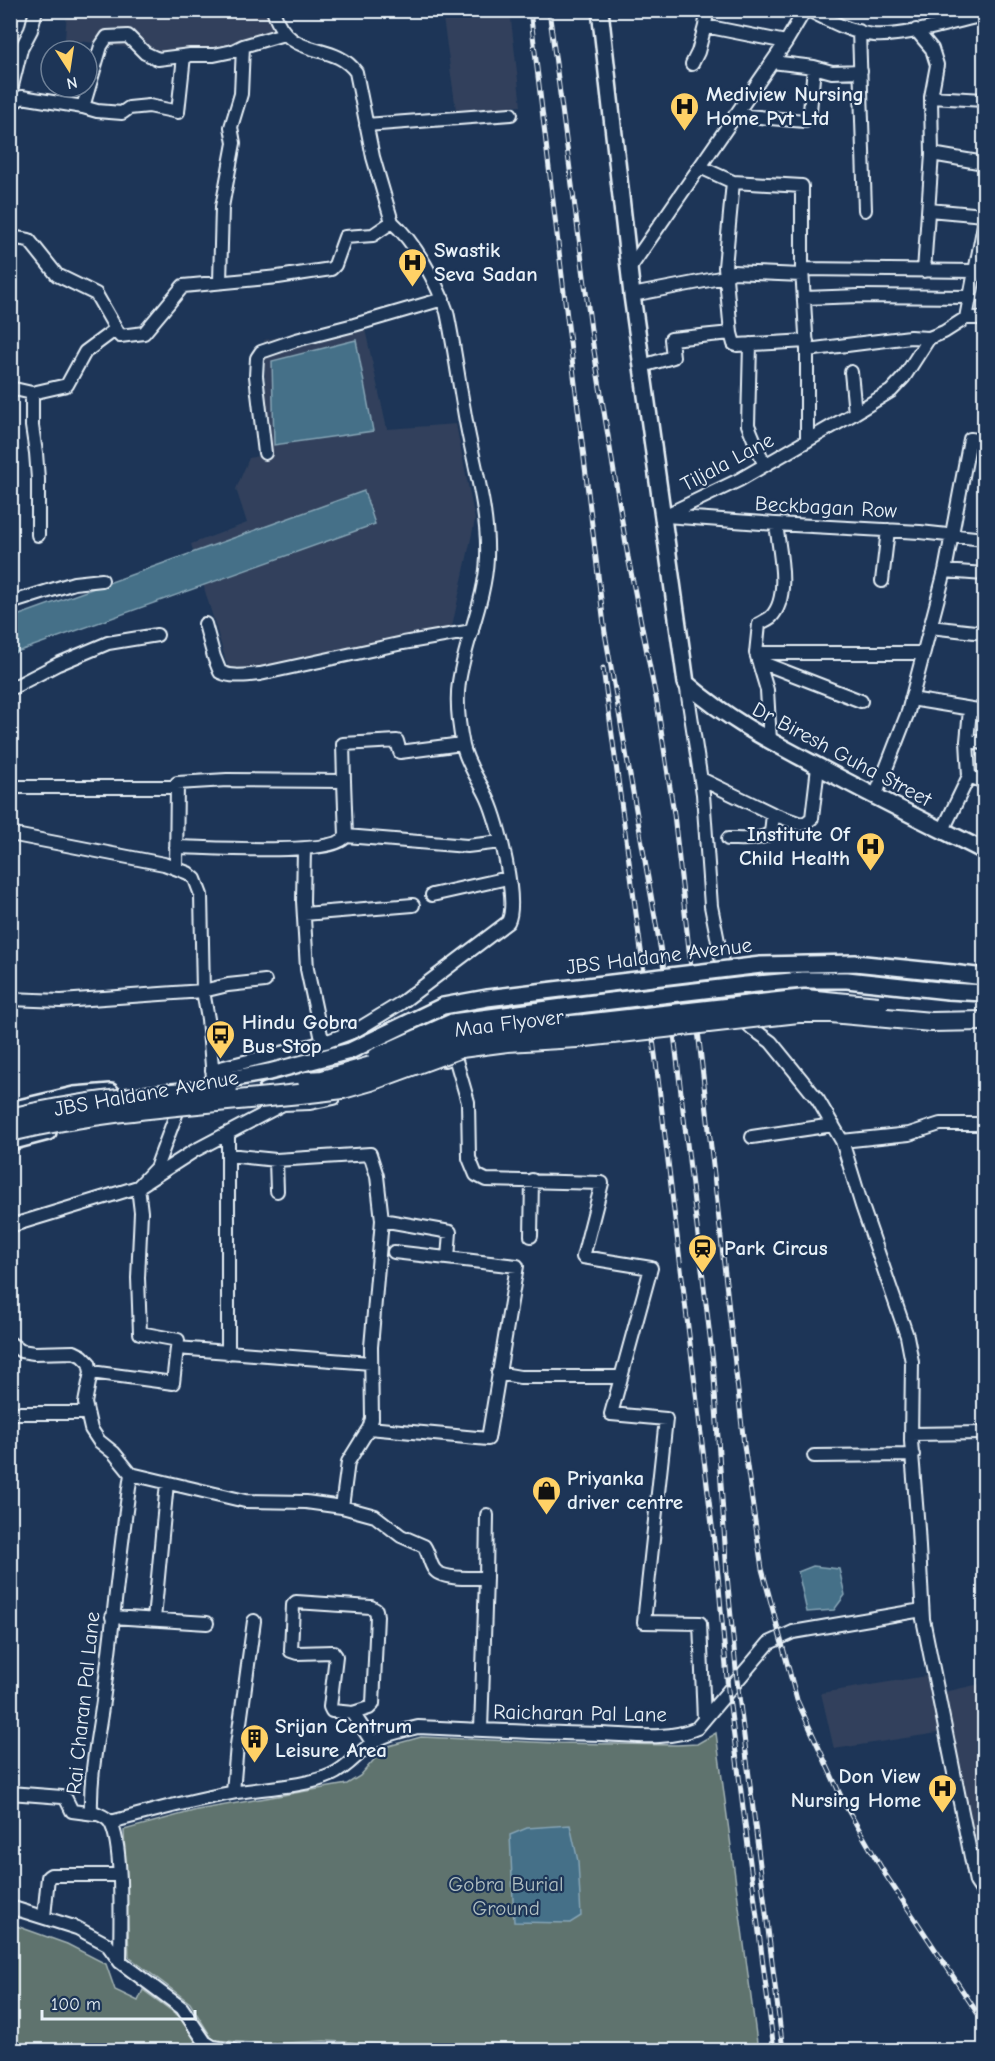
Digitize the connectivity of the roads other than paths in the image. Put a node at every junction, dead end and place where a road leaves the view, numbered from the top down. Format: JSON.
{"nodes":[{"id":1,"x":36,"y":10,"type":"edge"},
{"id":2,"x":273,"y":10,"type":"edge"},
{"id":3,"x":600,"y":10,"type":"edge"},
{"id":4,"x":707,"y":10,"type":"edge"},
{"id":5,"x":806,"y":10,"type":"edge"},
{"id":6,"x":984,"y":15,"type":"edge"},
{"id":7,"x":705,"y":26,"type":"junction"},
{"id":8,"x":916,"y":30,"type":"junction"},
{"id":9,"x":859,"y":31,"type":"junction"},
{"id":10,"x":284,"y":34,"type":"junction"},
{"id":11,"x":786,"y":42,"type":"junction"},
{"id":12,"x":243,"y":46,"type":"junction"},
{"id":13,"x":355,"y":52,"type":"dead end"},
{"id":14,"x":184,"y":56,"type":"junction"},
{"id":15,"x":772,"y":62,"type":"junction"},
{"id":16,"x":692,"y":64,"type":"dead end"},
{"id":17,"x":814,"y":67,"type":"junction"},
{"id":18,"x":861,"y":71,"type":"junction"},
{"id":19,"x":356,"y":72,"type":"junction"},
{"id":20,"x":10,"y":94,"type":"edge"},
{"id":21,"x":931,"y":98,"type":"junction"},
{"id":22,"x":984,"y":100,"type":"edge"},
{"id":23,"x":10,"y":105,"type":"edge"},
{"id":24,"x":83,"y":107,"type":"junction"},
{"id":25,"x":511,"y":114,"type":"dead end"},
{"id":26,"x":735,"y":115,"type":"junction"},
{"id":27,"x":366,"y":124,"type":"junction"},
{"id":28,"x":932,"y":154,"type":"junction"},
{"id":29,"x":984,"y":163,"type":"edge"},
{"id":30,"x":700,"y":167,"type":"junction"},
{"id":31,"x":733,"y":182,"type":"junction"},
{"id":32,"x":865,"y":210,"type":"dead end"},
{"id":33,"x":929,"y":210,"type":"junction"},
{"id":34,"x":984,"y":215,"type":"edge"},
{"id":35,"x":392,"y":222,"type":"junction"},
{"id":36,"x":984,"y":225,"type":"edge"},
{"id":37,"x":10,"y":237,"type":"edge"},
{"id":38,"x":630,"y":268,"type":"junction"},
{"id":39,"x":924,"y":271,"type":"junction"},
{"id":40,"x":802,"y":272,"type":"junction"},
{"id":41,"x":975,"y":272,"type":"junction"},
{"id":42,"x":725,"y":277,"type":"junction"},
{"id":43,"x":220,"y":282,"type":"junction"},
{"id":44,"x":632,"y":295,"type":"junction"},
{"id":45,"x":969,"y":297,"type":"junction"},
{"id":46,"x":805,"y":298,"type":"junction"},
{"id":47,"x":443,"y":300,"type":"junction"},
{"id":48,"x":966,"y":318,"type":"junction"},
{"id":49,"x":984,"y":318,"type":"edge"},
{"id":50,"x":116,"y":329,"type":"junction"},
{"id":51,"x":731,"y":333,"type":"junction"},
{"id":52,"x":929,"y":338,"type":"junction"},
{"id":53,"x":750,"y":344,"type":"junction"},
{"id":54,"x":807,"y":346,"type":"junction"},
{"id":55,"x":642,"y":366,"type":"junction"},
{"id":56,"x":852,"y":372,"type":"dead end"},
{"id":57,"x":10,"y":388,"type":"edge"},
{"id":58,"x":32,"y":393,"type":"junction"},
{"id":59,"x":855,"y":413,"type":"junction"},
{"id":60,"x":807,"y":441,"type":"junction"},
{"id":61,"x":984,"y":441,"type":"edge"},
{"id":62,"x":265,"y":453,"type":"dead end"},
{"id":63,"x":764,"y":465,"type":"junction"},
{"id":64,"x":664,"y":516,"type":"junction"},
{"id":65,"x":776,"y":524,"type":"junction"},
{"id":66,"x":888,"y":530,"type":"junction"},
{"id":67,"x":38,"y":535,"type":"dead end"},
{"id":68,"x":951,"y":535,"type":"junction"},
{"id":69,"x":984,"y":539,"type":"edge"},
{"id":70,"x":945,"y":571,"type":"junction"},
{"id":71,"x":984,"y":574,"type":"edge"},
{"id":72,"x":102,"y":580,"type":"dead end"},
{"id":73,"x":882,"y":581,"type":"dead end"},
{"id":74,"x":10,"y":603,"type":"edge"},
{"id":75,"x":205,"y":624,"type":"dead end"},
{"id":76,"x":930,"y":627,"type":"junction"},
{"id":77,"x":472,"y":632,"type":"junction"},
{"id":78,"x":984,"y":633,"type":"edge"},
{"id":79,"x":157,"y":635,"type":"dead end"},
{"id":80,"x":923,"y":653,"type":"junction"},
{"id":81,"x":757,"y":657,"type":"junction"},
{"id":82,"x":686,"y":682,"type":"junction"},
{"id":83,"x":10,"y":689,"type":"edge"},
{"id":84,"x":911,"y":699,"type":"junction"},
{"id":85,"x":861,"y":701,"type":"dead end"},
{"id":86,"x":970,"y":710,"type":"junction"},
{"id":87,"x":984,"y":711,"type":"edge"},
{"id":88,"x":770,"y":741,"type":"junction"},
{"id":89,"x":967,"y":741,"type":"junction"},
{"id":90,"x":984,"y":743,"type":"edge"},
{"id":91,"x":462,"y":744,"type":"junction"},
{"id":92,"x":818,"y":766,"type":"junction"},
{"id":93,"x":969,"y":776,"type":"junction"},
{"id":94,"x":701,"y":779,"type":"junction"},
{"id":95,"x":344,"y":781,"type":"junction"},
{"id":96,"x":984,"y":782,"type":"edge"},
{"id":97,"x":10,"y":787,"type":"edge"},
{"id":98,"x":177,"y":787,"type":"junction"},
{"id":99,"x":875,"y":797,"type":"junction"},
{"id":100,"x":773,"y":814,"type":"junction"},
{"id":101,"x":943,"y":830,"type":"junction"},
{"id":102,"x":10,"y":834,"type":"edge"},
{"id":103,"x":346,"y":836,"type":"junction"},
{"id":104,"x":728,"y":839,"type":"dead end"},
{"id":105,"x":501,"y":842,"type":"junction"},
{"id":106,"x":176,"y":847,"type":"junction"},
{"id":107,"x":304,"y":849,"type":"junction"},
{"id":108,"x":984,"y":851,"type":"edge"},
{"id":109,"x":176,"y":868,"type":"junction"},
{"id":110,"x":508,"y":878,"type":"junction"},
{"id":111,"x":432,"y":895,"type":"dead end"},
{"id":112,"x":413,"y":905,"type":"dead end"},
{"id":113,"x":304,"y":914,"type":"junction"},
{"id":114,"x":984,"y":977,"type":"edge"},
{"id":115,"x":265,"y":981,"type":"dead end"},
{"id":116,"x":203,"y":991,"type":"junction"},
{"id":117,"x":984,"y":993,"type":"edge"},
{"id":118,"x":10,"y":999,"type":"edge"},
{"id":119,"x":984,"y":1008,"type":"edge"},
{"id":120,"x":984,"y":1021,"type":"edge"},
{"id":121,"x":325,"y":1042,"type":"junction"},
{"id":122,"x":354,"y":1058,"type":"junction"},
{"id":123,"x":337,"y":1072,"type":"junction"},
{"id":124,"x":213,"y":1076,"type":"junction"},
{"id":125,"x":174,"y":1085,"type":"junction"},
{"id":126,"x":282,"y":1104,"type":"junction"},
{"id":127,"x":215,"y":1106,"type":"junction"},
{"id":128,"x":10,"y":1110,"type":"edge"},
{"id":129,"x":177,"y":1112,"type":"junction"},
{"id":130,"x":10,"y":1118,"type":"edge"},
{"id":131,"x":984,"y":1124,"type":"edge"},
{"id":132,"x":833,"y":1125,"type":"junction"},
{"id":133,"x":10,"y":1132,"type":"edge"},
{"id":134,"x":228,"y":1132,"type":"junction"},
{"id":135,"x":752,"y":1137,"type":"dead end"},
{"id":136,"x":842,"y":1141,"type":"junction"},
{"id":137,"x":10,"y":1142,"type":"edge"},
{"id":138,"x":228,"y":1155,"type":"junction"},
{"id":139,"x":276,"y":1160,"type":"junction"},
{"id":140,"x":532,"y":1180,"type":"junction"},
{"id":141,"x":138,"y":1187,"type":"junction"},
{"id":142,"x":277,"y":1191,"type":"dead end"},
{"id":143,"x":382,"y":1221,"type":"junction"},
{"id":144,"x":10,"y":1226,"type":"edge"},
{"id":145,"x":531,"y":1236,"type":"dead end"},
{"id":146,"x":394,"y":1252,"type":"dead end"},
{"id":147,"x":448,"y":1258,"type":"junction"},
{"id":148,"x":10,"y":1344,"type":"edge"},
{"id":149,"x":177,"y":1348,"type":"junction"},
{"id":150,"x":228,"y":1353,"type":"junction"},
{"id":151,"x":372,"y":1364,"type":"junction"},
{"id":152,"x":91,"y":1372,"type":"junction"},
{"id":153,"x":498,"y":1373,"type":"junction"},
{"id":154,"x":621,"y":1377,"type":"junction"},
{"id":155,"x":10,"y":1413,"type":"edge"},
{"id":156,"x":87,"y":1413,"type":"junction"},
{"id":157,"x":369,"y":1428,"type":"junction"},
{"id":158,"x":984,"y":1433,"type":"edge"},
{"id":159,"x":911,"y":1434,"type":"junction"},
{"id":160,"x":913,"y":1455,"type":"junction"},
{"id":161,"x":814,"y":1456,"type":"dead end"},
{"id":162,"x":131,"y":1474,"type":"junction"},
{"id":163,"x":167,"y":1483,"type":"junction"},
{"id":164,"x":342,"y":1507,"type":"junction"},
{"id":165,"x":487,"y":1515,"type":"dead end"},
{"id":166,"x":486,"y":1578,"type":"junction"},
{"id":167,"x":922,"y":1610,"type":"junction"},
{"id":168,"x":112,"y":1617,"type":"junction"},
{"id":169,"x":154,"y":1619,"type":"junction"},
{"id":170,"x":254,"y":1621,"type":"dead end"},
{"id":171,"x":207,"y":1623,"type":"dead end"},
{"id":172,"x":353,"y":1713,"type":"junction"},
{"id":173,"x":704,"y":1719,"type":"junction"},
{"id":174,"x":481,"y":1730,"type":"junction"},
{"id":175,"x":372,"y":1742,"type":"junction"},
{"id":176,"x":232,"y":1792,"type":"junction"},
{"id":177,"x":10,"y":1793,"type":"edge"},
{"id":178,"x":95,"y":1814,"type":"junction"},
{"id":179,"x":110,"y":1822,"type":"junction"},
{"id":180,"x":118,"y":1875,"type":"junction"},
{"id":181,"x":984,"y":1894,"type":"edge"},
{"id":182,"x":10,"y":1907,"type":"edge"},
{"id":183,"x":44,"y":1917,"type":"junction"},
{"id":184,"x":120,"y":1962,"type":"junction"},
{"id":185,"x":232,"y":2050,"type":"edge"},
{"id":186,"x":346,"y":2050,"type":"edge"},
{"id":187,"x":351,"y":2050,"type":"edge"}],
"edges":[{"from":1,"to":20,"type":"street"},
{"from":2,"to":10,"type":"street"},
{"from":3,"to":38,"type":"main road"},
{"from":4,"to":7,"type":"street"},
{"from":5,"to":9,"type":"street"},
{"from":5,"to":11,"type":"street"},
{"from":6,"to":8,"type":"street"},
{"from":7,"to":11,"type":"street"},
{"from":7,"to":16,"type":"street"},
{"from":8,"to":9,"type":"street"},
{"from":8,"to":21,"type":"street"},
{"from":9,"to":18,"type":"street"},
{"from":10,"to":12,"type":"street"},
{"from":10,"to":19,"type":"street"},
{"from":11,"to":15,"type":"street"},
{"from":12,"to":14,"type":"street"},
{"from":12,"to":43,"type":"street"},
{"from":13,"to":19,"type":"street"},
{"from":14,"to":24,"type":"street"},
{"from":14,"to":24,"type":"street"},
{"from":15,"to":17,"type":"street"},
{"from":15,"to":26,"type":"street"},
{"from":17,"to":18,"type":"street"},
{"from":17,"to":26,"type":"street"},
{"from":18,"to":32,"type":"street"},
{"from":19,"to":27,"type":"street"},
{"from":21,"to":22,"type":"street"},
{"from":21,"to":28,"type":"street"},
{"from":23,"to":24,"type":"street"},
{"from":25,"to":27,"type":"street"},
{"from":26,"to":30,"type":"street"},
{"from":27,"to":35,"type":"street"},
{"from":28,"to":29,"type":"street"},
{"from":28,"to":33,"type":"street"},
{"from":30,"to":31,"type":"street"},
{"from":30,"to":38,"type":"street"},
{"from":31,"to":40,"type":"street","name":"Tiljala Lane"},
{"from":31,"to":42,"type":"street"},
{"from":33,"to":34,"type":"street"},
{"from":33,"to":39,"type":"street"},
{"from":35,"to":43,"type":"street"},
{"from":35,"to":47,"type":"street"},
{"from":36,"to":41,"type":"street"},
{"from":37,"to":50,"type":"street"},
{"from":38,"to":44,"type":"main road"},
{"from":39,"to":40,"type":"street"},
{"from":39,"to":41,"type":"street"},
{"from":40,"to":42,"type":"street"},
{"from":40,"to":46,"type":"street","name":"Tiljala Lane"},
{"from":41,"to":45,"type":"street"},
{"from":42,"to":44,"type":"street"},
{"from":42,"to":51,"type":"street"},
{"from":43,"to":50,"type":"street"},
{"from":44,"to":55,"type":"main road"},
{"from":45,"to":46,"type":"street"},
{"from":45,"to":48,"type":"street"},
{"from":46,"to":54,"type":"street","name":"Tiljala Lane"},
{"from":47,"to":62,"type":"street"},
{"from":47,"to":77,"type":"street"},
{"from":48,"to":49,"type":"street"},
{"from":48,"to":52,"type":"street"},
{"from":50,"to":58,"type":"street"},
{"from":51,"to":53,"type":"street"},
{"from":51,"to":55,"type":"street"},
{"from":52,"to":54,"type":"street"},
{"from":52,"to":59,"type":"street","name":"Tiljala Lane"},
{"from":53,"to":54,"type":"street"},
{"from":53,"to":63,"type":"street"},
{"from":54,"to":60,"type":"street","name":"Tiljala Lane"},
{"from":55,"to":64,"type":"main road"},
{"from":56,"to":59,"type":"street"},
{"from":57,"to":58,"type":"street"},
{"from":58,"to":67,"type":"street"},
{"from":59,"to":60,"type":"street","name":"Tiljala Lane"},
{"from":60,"to":63,"type":"street","name":"Tiljala Lane"},
{"from":61,"to":68,"type":"street"},
{"from":63,"to":64,"type":"street","name":"Tiljala Lane"},
{"from":64,"to":65,"type":"street","name":"Beckbagan Row"},
{"from":64,"to":82,"type":"main road"},
{"from":65,"to":66,"type":"street","name":"Beckbagan Row"},
{"from":65,"to":81,"type":"street"},
{"from":66,"to":68,"type":"street","name":"Beckbagan Row"},
{"from":66,"to":73,"type":"street"},
{"from":68,"to":69,"type":"street","name":"Beckbagan Row"},
{"from":68,"to":70,"type":"street"},
{"from":70,"to":71,"type":"street"},
{"from":70,"to":76,"type":"street"},
{"from":72,"to":74,"type":"street"},
{"from":75,"to":77,"type":"street"},
{"from":76,"to":78,"type":"street"},
{"from":76,"to":80,"type":"street"},
{"from":77,"to":91,"type":"street"},
{"from":79,"to":83,"type":"street"},
{"from":80,"to":81,"type":"street"},
{"from":80,"to":84,"type":"street"},
{"from":81,"to":85,"type":"street"},
{"from":81,"to":88,"type":"street"},
{"from":82,"to":88,"type":"main road","name":"Dr Biresh Guha Street"},
{"from":82,"to":94,"type":"street"},
{"from":84,"to":86,"type":"street"},
{"from":84,"to":99,"type":"street"},
{"from":86,"to":87,"type":"street"},
{"from":86,"to":89,"type":"street"},
{"from":88,"to":92,"type":"main road","name":"Dr Biresh Guha Street"},
{"from":89,"to":90,"type":"street"},
{"from":89,"to":93,"type":"street"},
{"from":91,"to":95,"type":"street"},
{"from":91,"to":105,"type":"street"},
{"from":92,"to":99,"type":"main road","name":"Dr Biresh Guha Street"},
{"from":92,"to":100,"type":"street"},
{"from":93,"to":96,"type":"street"},
{"from":93,"to":101,"type":"street"},
{"from":94,"to":100,"type":"street"},
{"from":94,"to":132,"type":"street"},
{"from":95,"to":98,"type":"street"},
{"from":95,"to":103,"type":"street"},
{"from":97,"to":98,"type":"street"},
{"from":98,"to":106,"type":"street"},
{"from":99,"to":101,"type":"main road","name":"Dr Biresh Guha Street"},
{"from":100,"to":104,"type":"street"},
{"from":101,"to":108,"type":"main road","name":"Dr Biresh Guha Street"},
{"from":102,"to":109,"type":"street"},
{"from":103,"to":105,"type":"street"},
{"from":103,"to":107,"type":"street"},
{"from":105,"to":110,"type":"street"},
{"from":106,"to":107,"type":"street"},
{"from":106,"to":109,"type":"street"},
{"from":107,"to":113,"type":"street"},
{"from":109,"to":116,"type":"street"},
{"from":110,"to":111,"type":"street"},
{"from":110,"to":121,"type":"street"},
{"from":112,"to":113,"type":"street"},
{"from":113,"to":121,"type":"street"},
{"from":114,"to":122,"type":"main road","name":"JBS Haldane Avenue","bridge":true},
{"from":115,"to":116,"type":"street"},
{"from":116,"to":118,"type":"street"},
{"from":116,"to":124,"type":"street"},
{"from":117,"to":122,"type":"main road","bridge":true},
{"from":119,"to":130,"type":"highway","name":"Maa Flyover","bridge":true},
{"from":120,"to":133,"type":"highway","name":"Maa Flyover","bridge":true},
{"from":121,"to":124,"type":"street"},
{"from":122,"to":123,"type":"main road","name":"JBS Haldane Avenue"},
{"from":122,"to":124,"type":"main road"},
{"from":123,"to":126,"type":"street"},
{"from":123,"to":127,"type":"main road","name":"JBS Haldane Avenue"},
{"from":124,"to":125,"type":"main road"},
{"from":124,"to":127,"type":"street"},
{"from":125,"to":128,"type":"main road"},
{"from":125,"to":129,"type":"street"},
{"from":126,"to":134,"type":"street"},
{"from":126,"to":140,"type":"street"},
{"from":127,"to":129,"type":"main road","name":"JBS Haldane Avenue"},
{"from":129,"to":137,"type":"main road","name":"JBS Haldane Avenue"},
{"from":129,"to":141,"type":"street"},
{"from":131,"to":136,"type":"street"},
{"from":132,"to":135,"type":"street"},
{"from":132,"to":136,"type":"street"},
{"from":134,"to":138,"type":"street"},
{"from":134,"to":141,"type":"street"},
{"from":136,"to":159,"type":"street"},
{"from":138,"to":139,"type":"street"},
{"from":138,"to":150,"type":"street"},
{"from":139,"to":142,"type":"street"},
{"from":139,"to":143,"type":"street"},
{"from":140,"to":145,"type":"street"},
{"from":140,"to":154,"type":"street"},
{"from":141,"to":144,"type":"street"},
{"from":141,"to":149,"type":"street"},
{"from":143,"to":147,"type":"street"},
{"from":143,"to":151,"type":"street"},
{"from":146,"to":147,"type":"street"},
{"from":147,"to":153,"type":"street"},
{"from":148,"to":152,"type":"street"},
{"from":149,"to":150,"type":"street"},
{"from":149,"to":152,"type":"street"},
{"from":150,"to":151,"type":"street"},
{"from":151,"to":157,"type":"street"},
{"from":152,"to":156,"type":"street"},
{"from":153,"to":154,"type":"street"},
{"from":153,"to":157,"type":"street"},
{"from":154,"to":173,"type":"street"},
{"from":155,"to":156,"type":"street"},
{"from":156,"to":162,"type":"street"},
{"from":157,"to":164,"type":"street"},
{"from":158,"to":159,"type":"street"},
{"from":159,"to":160,"type":"street"},
{"from":160,"to":161,"type":"street"},
{"from":160,"to":167,"type":"street"},
{"from":162,"to":163,"type":"street"},
{"from":162,"to":168,"type":"street","name":"Rai Charan Pal Lane"},
{"from":163,"to":164,"type":"street"},
{"from":163,"to":169,"type":"street"},
{"from":164,"to":166,"type":"street"},
{"from":165,"to":166,"type":"street","name":"Raicharan Pal Lane"},
{"from":166,"to":174,"type":"street","name":"Raicharan Pal Lane"},
{"from":167,"to":173,"type":"street","name":"Raicharan Pal Lane"},
{"from":167,"to":181,"type":"street"},
{"from":168,"to":169,"type":"street"},
{"from":168,"to":178,"type":"street","name":"Rai Charan Pal Lane"},
{"from":169,"to":171,"type":"street"},
{"from":170,"to":176,"type":"street"},
{"from":172,"to":172,"type":"street"},
{"from":172,"to":175,"type":"street"},
{"from":173,"to":174,"type":"street","name":"Raicharan Pal Lane"},
{"from":174,"to":175,"type":"street","name":"Raicharan Pal Lane"},
{"from":175,"to":176,"type":"street","name":"Raicharan Pal Lane"},
{"from":176,"to":179,"type":"street","name":"Raicharan Pal Lane"},
{"from":177,"to":178,"type":"street"},
{"from":178,"to":179,"type":"street","name":"Rai Charan Pal Lane"},
{"from":179,"to":180,"type":"street"},
{"from":180,"to":183,"type":"street"},
{"from":180,"to":184,"type":"street"},
{"from":182,"to":183,"type":"street"},
{"from":183,"to":184,"type":"street"},
{"from":184,"to":185,"type":"street"},
{"from":186,"to":187,"type":"street"}]}
